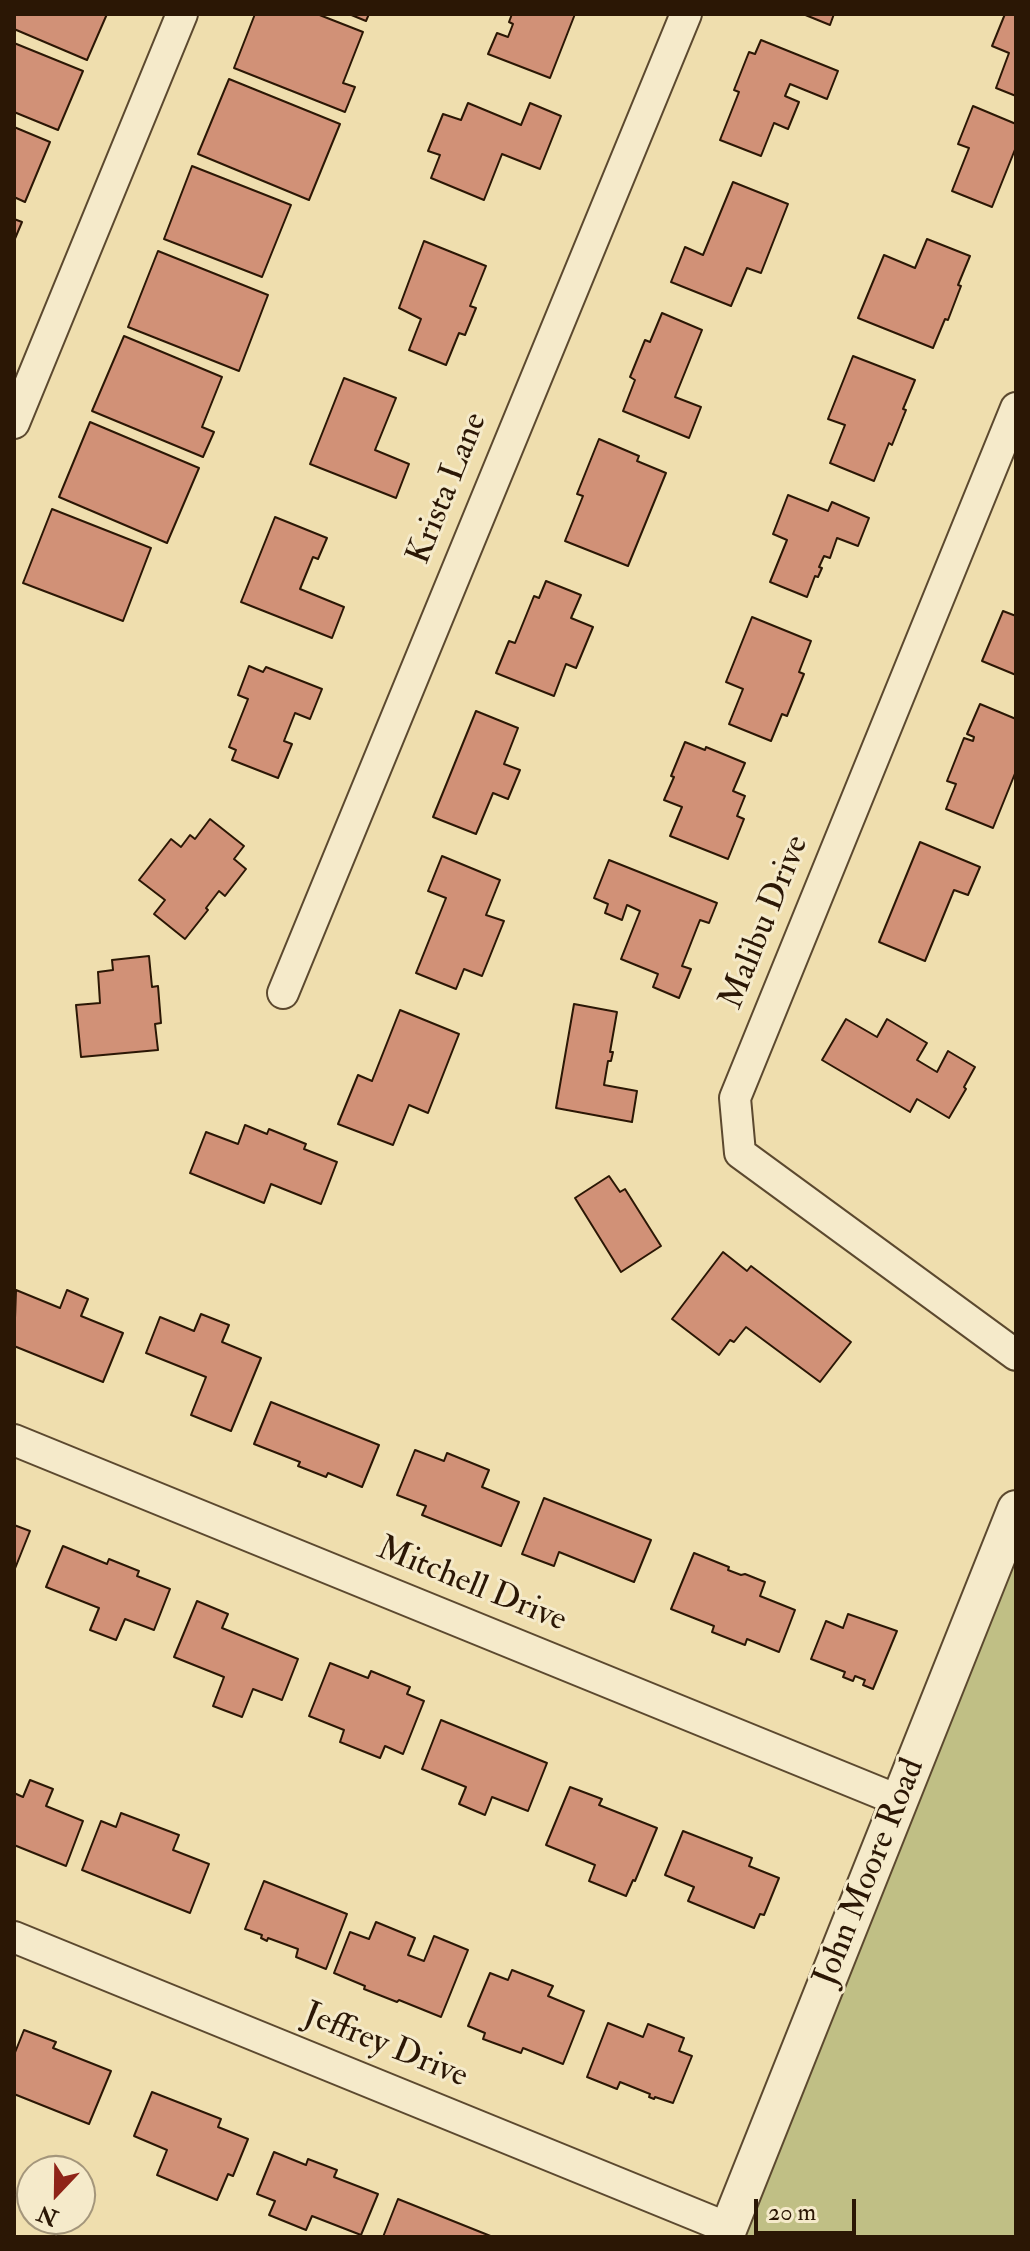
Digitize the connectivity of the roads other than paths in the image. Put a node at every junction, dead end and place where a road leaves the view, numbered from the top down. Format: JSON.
{"nodes":[{"id":1,"x":182,"y":14,"type":"edge"},
{"id":2,"x":686,"y":14,"type":"edge"},
{"id":3,"x":1016,"y":408,"type":"edge"},
{"id":4,"x":14,"y":423,"type":"edge"},
{"id":5,"x":283,"y":993,"type":"dead end"},
{"id":6,"x":1016,"y":1355,"type":"edge"},
{"id":7,"x":14,"y":1440,"type":"edge"},
{"id":8,"x":1016,"y":1509,"type":"edge"},
{"id":9,"x":900,"y":1801,"type":"junction"},
{"id":10,"x":14,"y":1937,"type":"edge"},
{"id":11,"x":726,"y":2232,"type":"edge"}],
"edges":[{"from":1,"to":4,"type":"street"},
{"from":2,"to":5,"type":"street","name":"Krista Lane"},
{"from":3,"to":6,"type":"street","name":"Malibu Drive"},
{"from":7,"to":9,"type":"street","name":"Mitchell Drive"},
{"from":8,"to":9,"type":"street","name":"John Moore Road"},
{"from":9,"to":11,"type":"street","name":"John Moore Road"},
{"from":10,"to":11,"type":"street","name":"Jeffrey Drive"}]}
